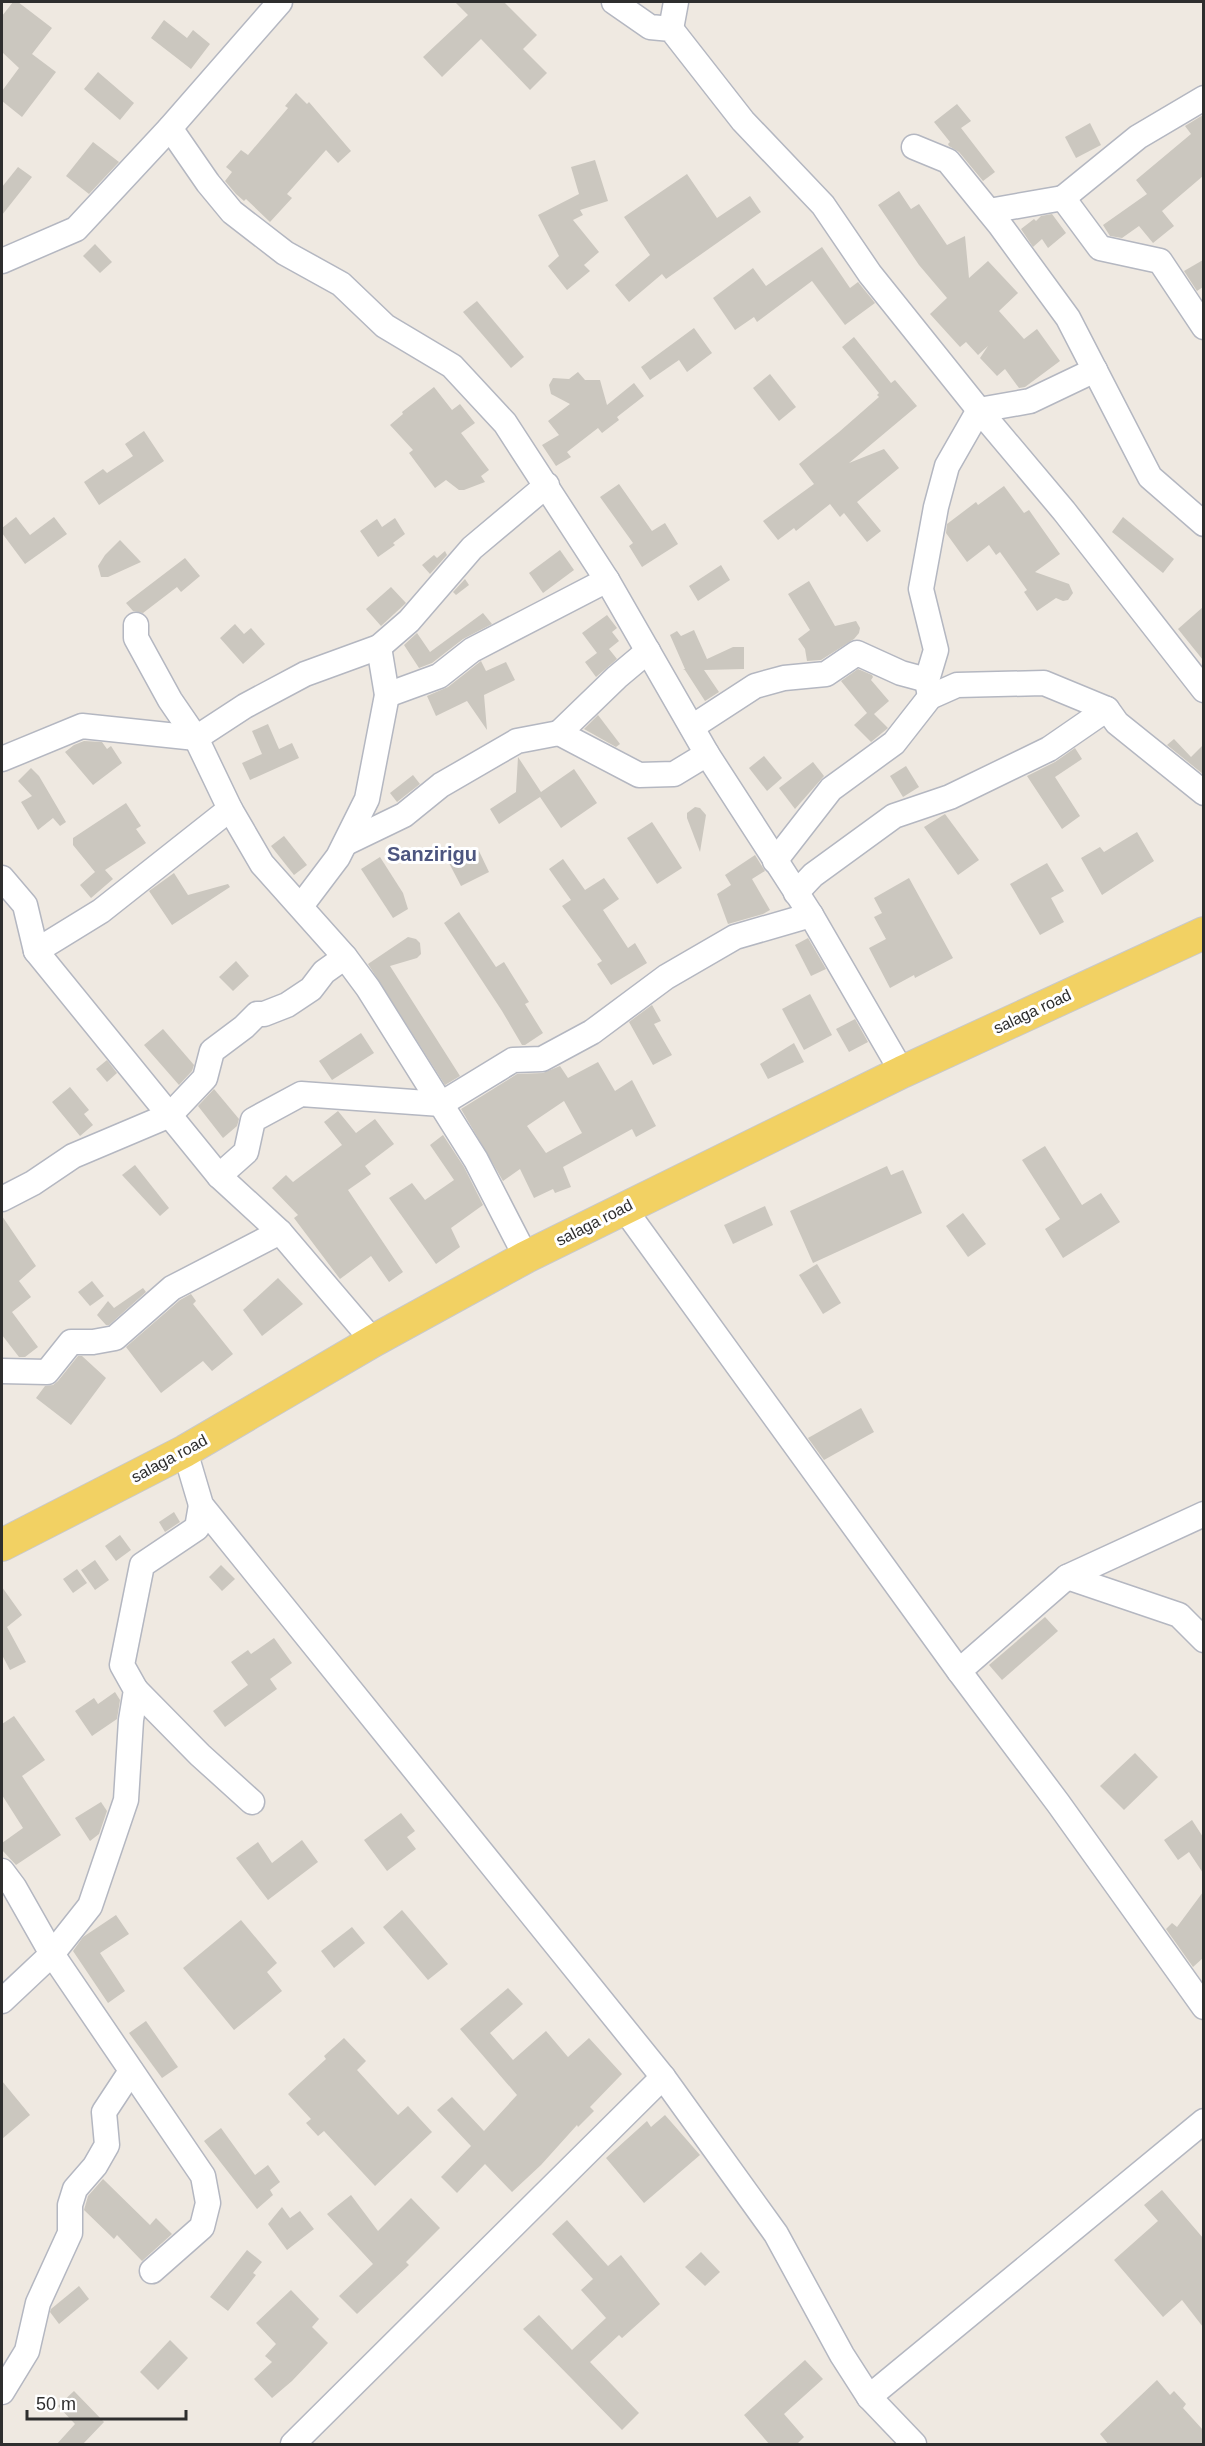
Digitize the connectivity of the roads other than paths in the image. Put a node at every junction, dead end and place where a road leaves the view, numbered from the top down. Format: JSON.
{"nodes":[{"id":1,"x":280,"y":2,"type":"edge"},
{"id":2,"x":615,"y":2,"type":"edge"},
{"id":3,"x":676,"y":2,"type":"edge"},
{"id":4,"x":670,"y":29,"type":"junction"},
{"id":5,"x":1203,"y":98,"type":"edge"},
{"id":6,"x":170,"y":128,"type":"junction"},
{"id":7,"x":914,"y":147,"type":"dead end"},
{"id":8,"x":1063,"y":198,"type":"junction"},
{"id":9,"x":989,"y":211,"type":"junction"},
{"id":10,"x":2,"y":261,"type":"edge"},
{"id":11,"x":1203,"y":327,"type":"edge"},
{"id":12,"x":1095,"y":370,"type":"junction"},
{"id":13,"x":979,"y":410,"type":"junction"},
{"id":14,"x":546,"y":485,"type":"junction"},
{"id":15,"x":1203,"y":524,"type":"edge"},
{"id":16,"x":607,"y":580,"type":"junction"},
{"id":17,"x":136,"y":624,"type":"dead end"},
{"id":18,"x":379,"y":647,"type":"junction"},
{"id":19,"x":648,"y":651,"type":"junction"},
{"id":20,"x":929,"y":689,"type":"junction"},
{"id":21,"x":1203,"y":690,"type":"edge"},
{"id":22,"x":387,"y":695,"type":"junction"},
{"id":23,"x":1107,"y":709,"type":"junction"},
{"id":24,"x":692,"y":727,"type":"junction"},
{"id":25,"x":559,"y":733,"type":"junction"},
{"id":26,"x":196,"y":738,"type":"junction"},
{"id":27,"x":707,"y":754,"type":"junction"},
{"id":28,"x":2,"y":759,"type":"edge"},
{"id":29,"x":1203,"y":793,"type":"edge"},
{"id":30,"x":230,"y":809,"type":"junction"},
{"id":31,"x":345,"y":843,"type":"junction"},
{"id":32,"x":775,"y":861,"type":"junction"},
{"id":33,"x":2,"y":878,"type":"edge"},
{"id":34,"x":796,"y":893,"type":"junction"},
{"id":35,"x":301,"y":906,"type":"junction"},
{"id":36,"x":810,"y":915,"type":"junction"},
{"id":37,"x":1203,"y":933,"type":"edge"},
{"id":38,"x":36,"y":951,"type":"junction"},
{"id":39,"x":345,"y":957,"type":"junction"},
{"id":40,"x":902,"y":1072,"type":"junction"},
{"id":41,"x":441,"y":1104,"type":"junction"},
{"id":42,"x":170,"y":1115,"type":"junction"},
{"id":43,"x":219,"y":1176,"type":"junction"},
{"id":44,"x":2,"y":1199,"type":"edge"},
{"id":45,"x":623,"y":1207,"type":"junction"},
{"id":46,"x":280,"y":1232,"type":"junction"},
{"id":47,"x":526,"y":1257,"type":"junction"},
{"id":48,"x":373,"y":1341,"type":"junction"},
{"id":49,"x":2,"y":1371,"type":"edge"},
{"id":50,"x":185,"y":1451,"type":"junction"},
{"id":51,"x":201,"y":1505,"type":"junction"},
{"id":52,"x":1203,"y":1514,"type":"edge"},
{"id":53,"x":2,"y":1545,"type":"edge"},
{"id":54,"x":1067,"y":1577,"type":"junction"},
{"id":55,"x":1203,"y":1640,"type":"edge"},
{"id":56,"x":959,"y":1671,"type":"junction"},
{"id":57,"x":136,"y":1690,"type":"junction"},
{"id":58,"x":252,"y":1802,"type":"dead end"},
{"id":59,"x":2,"y":1870,"type":"edge"},
{"id":60,"x":52,"y":1954,"type":"junction"},
{"id":61,"x":2,"y":2001,"type":"edge"},
{"id":62,"x":1203,"y":2007,"type":"edge"},
{"id":63,"x":131,"y":2071,"type":"junction"},
{"id":64,"x":663,"y":2077,"type":"junction"},
{"id":65,"x":1203,"y":2121,"type":"edge"},
{"id":66,"x":152,"y":2271,"type":"dead end"},
{"id":67,"x":2,"y":2392,"type":"edge"},
{"id":68,"x":869,"y":2397,"type":"junction"},
{"id":69,"x":293,"y":2445,"type":"edge"},
{"id":70,"x":914,"y":2445,"type":"edge"}],
"edges":[{"from":1,"to":6,"type":"street"},
{"from":2,"to":4,"type":"street"},
{"from":3,"to":4,"type":"street"},
{"from":4,"to":13,"type":"street"},
{"from":5,"to":8,"type":"street"},
{"from":6,"to":10,"type":"street"},
{"from":6,"to":14,"type":"street"},
{"from":7,"to":9,"type":"street"},
{"from":8,"to":9,"type":"street"},
{"from":8,"to":11,"type":"street"},
{"from":9,"to":12,"type":"street"},
{"from":12,"to":13,"type":"street"},
{"from":12,"to":15,"type":"street"},
{"from":13,"to":20,"type":"street"},
{"from":13,"to":21,"type":"street"},
{"from":14,"to":16,"type":"street"},
{"from":14,"to":18,"type":"street"},
{"from":16,"to":19,"type":"street"},
{"from":16,"to":22,"type":"street"},
{"from":17,"to":26,"type":"street"},
{"from":18,"to":22,"type":"street"},
{"from":18,"to":26,"type":"street"},
{"from":19,"to":24,"type":"street"},
{"from":19,"to":25,"type":"street"},
{"from":20,"to":23,"type":"street"},
{"from":20,"to":24,"type":"street"},
{"from":20,"to":32,"type":"street"},
{"from":22,"to":31,"type":"street"},
{"from":23,"to":29,"type":"street"},
{"from":23,"to":34,"type":"street"},
{"from":24,"to":27,"type":"street"},
{"from":25,"to":27,"type":"street"},
{"from":25,"to":31,"type":"street"},
{"from":26,"to":28,"type":"street"},
{"from":26,"to":30,"type":"street"},
{"from":27,"to":32,"type":"street"},
{"from":30,"to":35,"type":"street"},
{"from":30,"to":38,"type":"street"},
{"from":31,"to":35,"type":"street"},
{"from":32,"to":34,"type":"street"},
{"from":33,"to":38,"type":"street"},
{"from":34,"to":36,"type":"street"},
{"from":35,"to":39,"type":"street"},
{"from":36,"to":40,"type":"street"},
{"from":36,"to":41,"type":"street"},
{"from":37,"to":40,"type":"main road","name":"salaga road"},
{"from":38,"to":42,"type":"street"},
{"from":39,"to":41,"type":"street"},
{"from":39,"to":42,"type":"street"},
{"from":40,"to":45,"type":"main road","name":"salaga road"},
{"from":41,"to":43,"type":"street"},
{"from":41,"to":47,"type":"street"},
{"from":42,"to":43,"type":"street"},
{"from":42,"to":44,"type":"street"},
{"from":43,"to":46,"type":"street"},
{"from":45,"to":47,"type":"main road","name":"salaga road"},
{"from":45,"to":56,"type":"street"},
{"from":46,"to":48,"type":"street"},
{"from":46,"to":49,"type":"street"},
{"from":47,"to":48,"type":"main road","name":"salaga road"},
{"from":48,"to":50,"type":"main road","name":"salaga road"},
{"from":50,"to":51,"type":"street"},
{"from":50,"to":53,"type":"main road","name":"salaga road"},
{"from":51,"to":57,"type":"street"},
{"from":51,"to":64,"type":"street"},
{"from":52,"to":54,"type":"street"},
{"from":54,"to":55,"type":"street"},
{"from":54,"to":56,"type":"street"},
{"from":56,"to":62,"type":"street"},
{"from":57,"to":58,"type":"street"},
{"from":57,"to":60,"type":"street"},
{"from":59,"to":60,"type":"street"},
{"from":60,"to":61,"type":"street"},
{"from":60,"to":63,"type":"street"},
{"from":63,"to":66,"type":"street"},
{"from":63,"to":67,"type":"street"},
{"from":64,"to":68,"type":"street"},
{"from":64,"to":69,"type":"street"},
{"from":65,"to":68,"type":"street"},
{"from":68,"to":70,"type":"street"}]}
